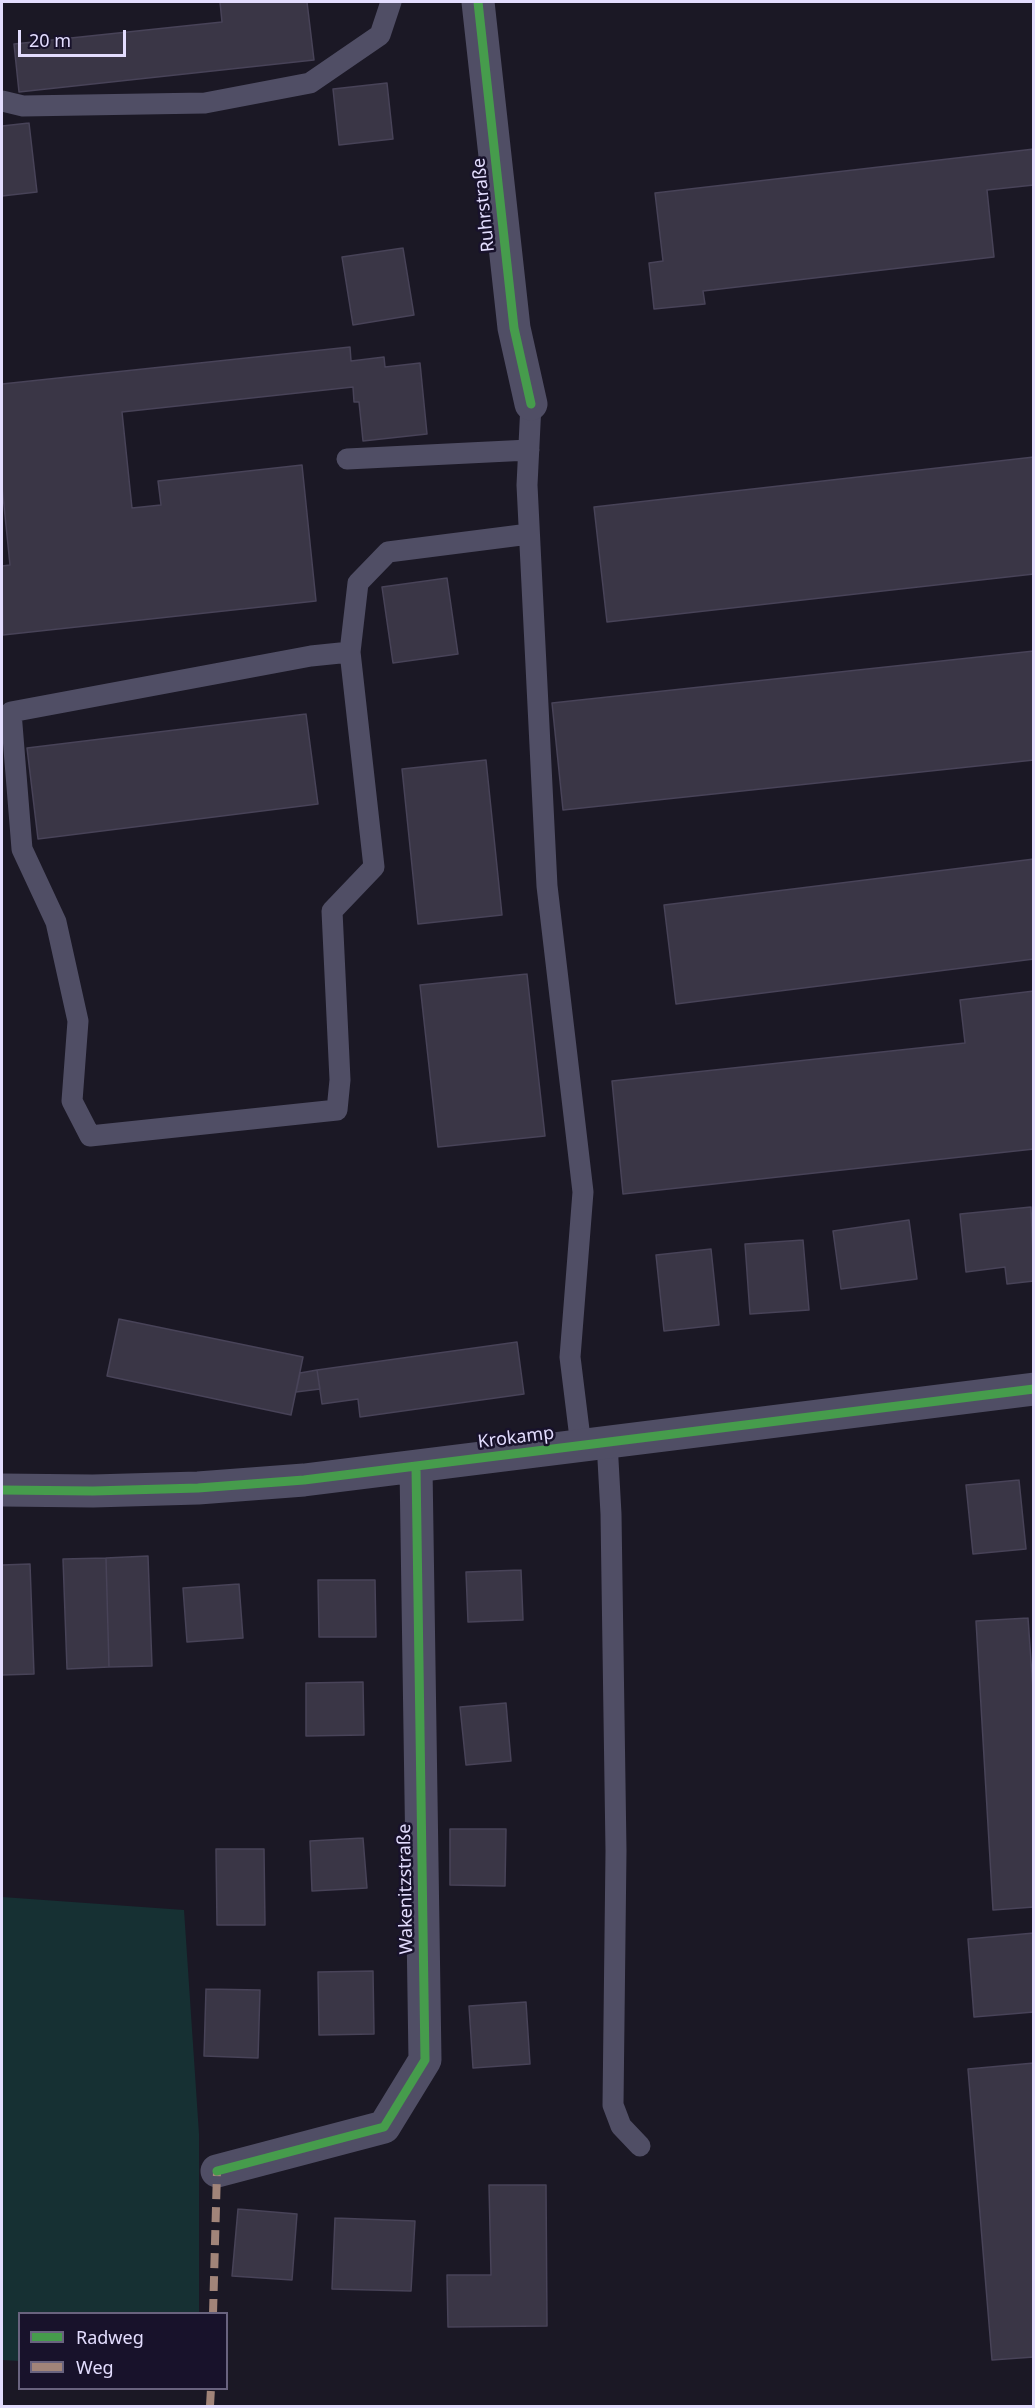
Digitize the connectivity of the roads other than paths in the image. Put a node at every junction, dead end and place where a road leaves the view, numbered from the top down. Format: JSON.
{"nodes":[{"id":1,"x":391,"y":2,"type":"edge"},
{"id":2,"x":478,"y":2,"type":"edge"},
{"id":3,"x":2,"y":101,"type":"edge"},
{"id":4,"x":531,"y":404,"type":"joint"},
{"id":5,"x":529,"y":450,"type":"junction"},
{"id":6,"x":347,"y":459,"type":"dead end"},
{"id":7,"x":530,"y":534,"type":"junction"},
{"id":8,"x":350,"y":652,"type":"junction"},
{"id":9,"x":1034,"y":1389,"type":"edge"},
{"id":10,"x":594,"y":1444,"type":"junction"},
{"id":11,"x":416,"y":1467,"type":"junction"},
{"id":12,"x":2,"y":1490,"type":"edge"},
{"id":13,"x":640,"y":2146,"type":"dead end"},
{"id":14,"x":217,"y":2171,"type":"dead end"}],
"edges":[{"from":1,"to":3,"type":"lane"},
{"from":2,"to":4,"type":"street","name":"Ruhrstraße"},
{"from":4,"to":5,"type":"lane"},
{"from":5,"to":6,"type":"lane"},
{"from":5,"to":7,"type":"lane"},
{"from":7,"to":8,"type":"lane"},
{"from":7,"to":10,"type":"lane"},
{"from":8,"to":8,"type":"lane"},
{"from":9,"to":10,"type":"street","name":"Krokamp"},
{"from":10,"to":11,"type":"street","name":"Krokamp"},
{"from":10,"to":13,"type":"lane"},
{"from":11,"to":12,"type":"street","name":"Krokamp"},
{"from":11,"to":14,"type":"street","name":"Wakenitzstraße"}]}
